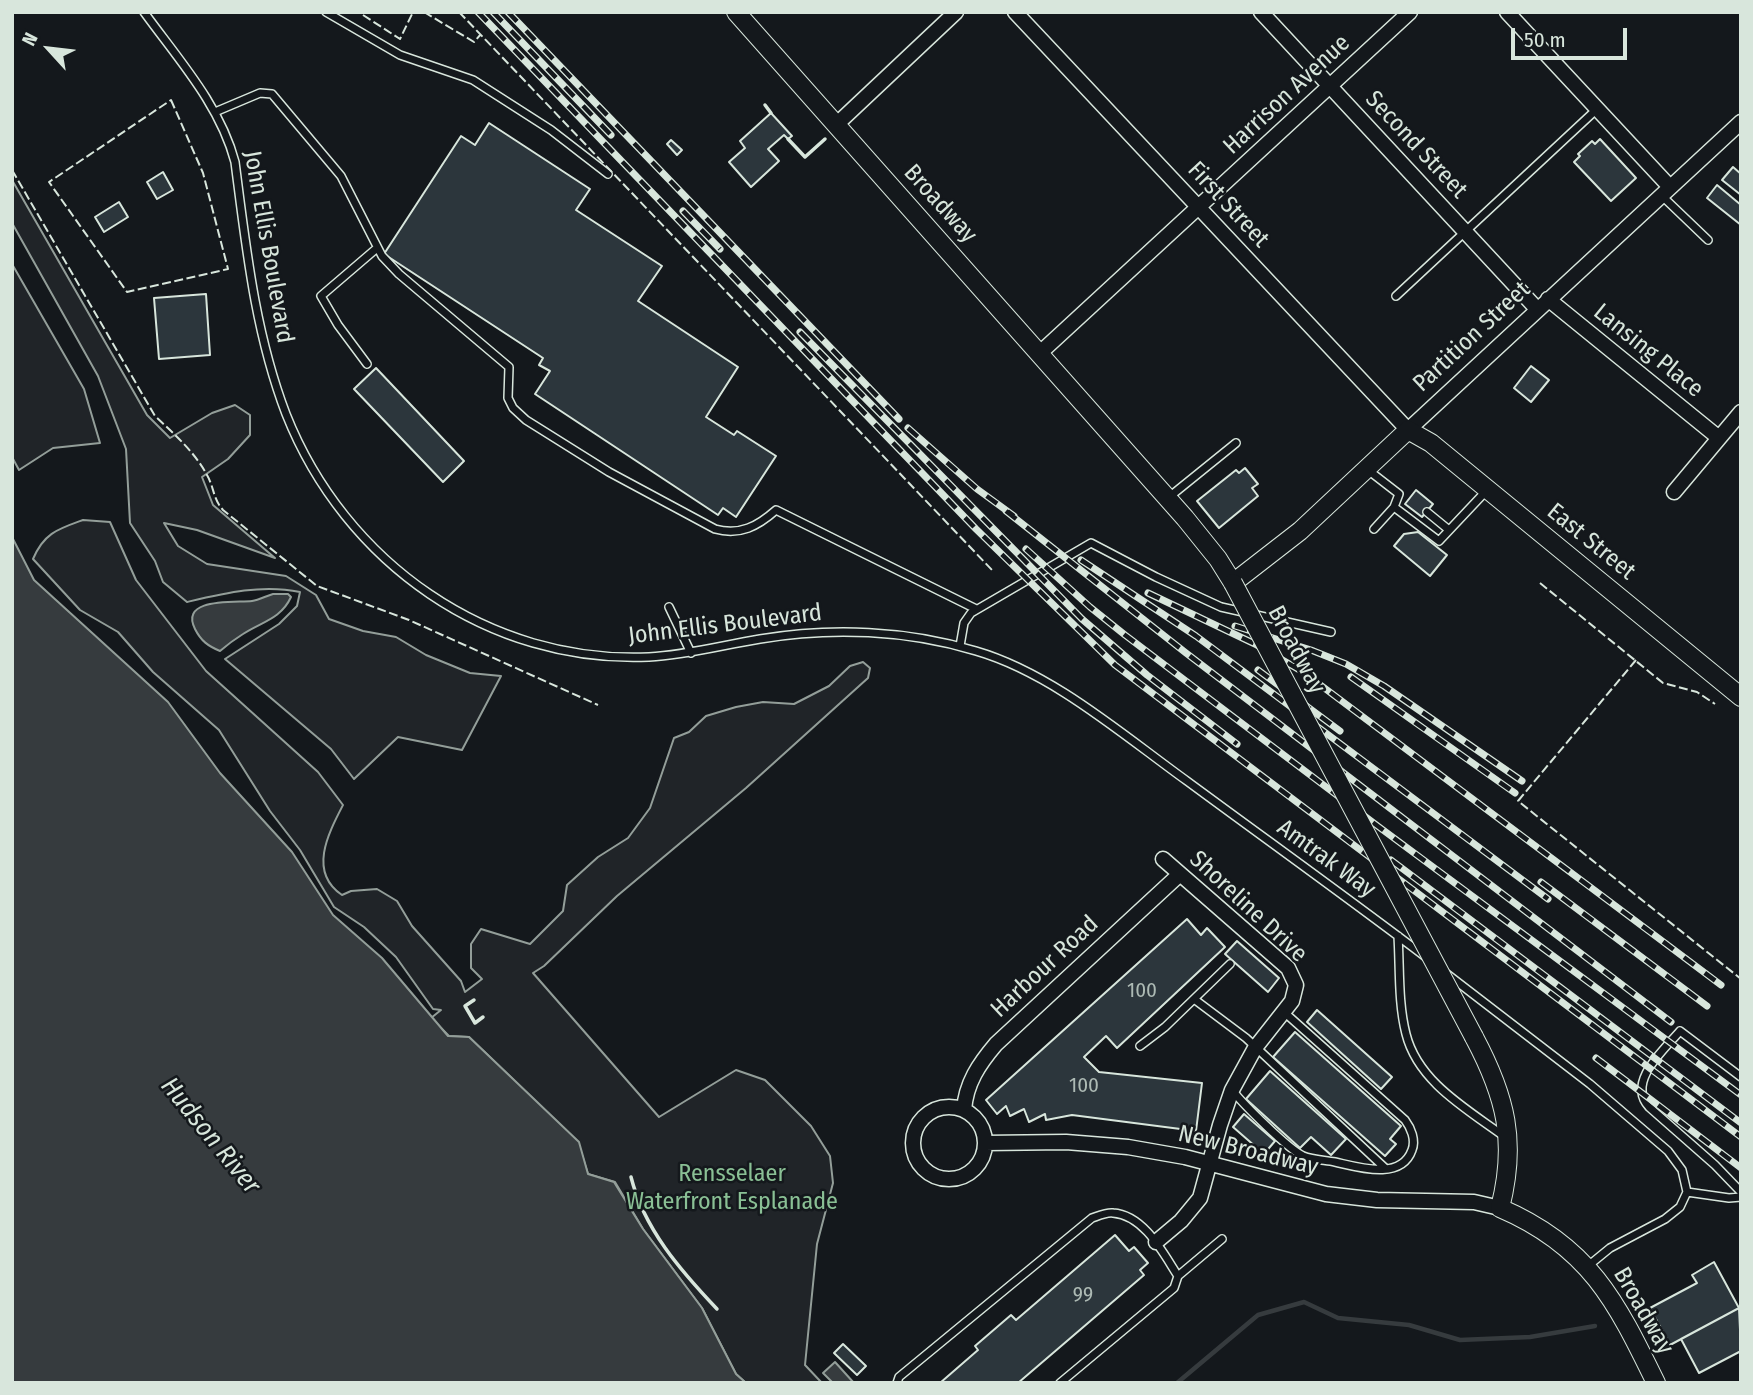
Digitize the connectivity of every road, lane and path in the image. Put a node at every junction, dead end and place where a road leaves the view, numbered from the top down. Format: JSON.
{"nodes":[{"id":1,"x":144,"y":12,"type":"edge"},
{"id":2,"x":326,"y":12,"type":"edge"},
{"id":3,"x":736,"y":12,"type":"edge"},
{"id":4,"x":956,"y":12,"type":"edge"},
{"id":5,"x":1015,"y":12,"type":"edge"},
{"id":6,"x":1261,"y":12,"type":"edge"},
{"id":7,"x":1410,"y":12,"type":"edge"},
{"id":8,"x":1507,"y":12,"type":"edge"},
{"id":9,"x":1330,"y":86,"type":"junction"},
{"id":10,"x":1597,"y":109,"type":"junction"},
{"id":11,"x":215,"y":112,"type":"junction"},
{"id":12,"x":1741,"y":122,"type":"edge"},
{"id":13,"x":837,"y":124,"type":"junction"},
{"id":14,"x":608,"y":174,"type":"dead end"},
{"id":15,"x":1665,"y":191,"type":"junction"},
{"id":16,"x":1198,"y":207,"type":"junction"},
{"id":17,"x":1465,"y":232,"type":"junction"},
{"id":18,"x":1708,"y":240,"type":"dead end"},
{"id":19,"x":377,"y":248,"type":"junction"},
{"id":20,"x":1396,"y":296,"type":"dead end"},
{"id":21,"x":1543,"y":304,"type":"junction"},
{"id":22,"x":1040,"y":353,"type":"junction"},
{"id":23,"x":367,"y":363,"type":"dead end"},
{"id":24,"x":1741,"y":412,"type":"edge"},
{"id":25,"x":1408,"y":430,"type":"junction"},
{"id":26,"x":1719,"y":438,"type":"junction"},
{"id":27,"x":1236,"y":443,"type":"dead end"},
{"id":28,"x":1367,"y":470,"type":"junction"},
{"id":29,"x":1488,"y":489,"type":"junction"},
{"id":30,"x":1674,"y":492,"type":"dead end"},
{"id":31,"x":1399,"y":494,"type":"junction"},
{"id":32,"x":1167,"y":498,"type":"junction"},
{"id":33,"x":1410,"y":498,"type":"dead end"},
{"id":34,"x":1394,"y":507,"type":"junction"},
{"id":35,"x":1427,"y":512,"type":"dead end"},
{"id":36,"x":1374,"y":529,"type":"dead end"},
{"id":37,"x":1449,"y":530,"type":"junction"},
{"id":38,"x":1233,"y":583,"type":"junction"},
{"id":39,"x":668,"y":607,"type":"dead end"},
{"id":40,"x":976,"y":609,"type":"junction"},
{"id":41,"x":1331,"y":632,"type":"dead end"},
{"id":42,"x":960,"y":646,"type":"junction"},
{"id":43,"x":691,"y":653,"type":"junction"},
{"id":44,"x":1028,"y":674,"type":"joint"},
{"id":45,"x":1741,"y":697,"type":"edge"},
{"id":46,"x":1163,"y":859,"type":"dead end"},
{"id":47,"x":1180,"y":874,"type":"junction"},
{"id":48,"x":1398,"y":936,"type":"junction"},
{"id":49,"x":1230,"y":964,"type":"dead end"},
{"id":50,"x":1194,"y":999,"type":"junction"},
{"id":51,"x":1284,"y":1012,"type":"junction"},
{"id":52,"x":1140,"y":1046,"type":"dead end"},
{"id":53,"x":1255,"y":1048,"type":"junction"},
{"id":54,"x":1741,"y":1077,"type":"edge"},
{"id":55,"x":1232,"y":1090,"type":"junction"},
{"id":56,"x":964,"y":1110,"type":"junction"},
{"id":57,"x":1507,"y":1138,"type":"junction"},
{"id":58,"x":985,"y":1143,"type":"junction"},
{"id":59,"x":1210,"y":1163,"type":"junction"},
{"id":60,"x":1386,"y":1169,"type":"junction"},
{"id":61,"x":1687,"y":1192,"type":"junction"},
{"id":62,"x":1741,"y":1192,"type":"edge"},
{"id":63,"x":1741,"y":1197,"type":"edge"},
{"id":64,"x":1500,"y":1208,"type":"junction"},
{"id":65,"x":1222,"y":1239,"type":"dead end"},
{"id":66,"x":1156,"y":1242,"type":"junction"},
{"id":67,"x":1587,"y":1266,"type":"junction"},
{"id":68,"x":1178,"y":1276,"type":"junction"},
{"id":69,"x":897,"y":1383,"type":"edge"},
{"id":70,"x":1060,"y":1383,"type":"edge"},
{"id":71,"x":1656,"y":1383,"type":"edge"}],
"edges":[{"from":1,"to":11,"type":"lane","name":"John Ellis Boulevard"},
{"from":2,"to":14,"type":"lane"},
{"from":3,"to":13,"type":"street","name":"Broadway"},
{"from":4,"to":13,"type":"street"},
{"from":5,"to":16,"type":"street","name":"First Street"},
{"from":6,"to":9,"type":"street","name":"Second Street"},
{"from":7,"to":9,"type":"street","name":"Harrison Avenue"},
{"from":8,"to":10,"type":"street"},
{"from":9,"to":16,"type":"street","name":"Harrison Avenue"},
{"from":9,"to":17,"type":"street","name":"Second Street"},
{"from":10,"to":15,"type":"street"},
{"from":10,"to":17,"type":"lane"},
{"from":11,"to":19,"type":"lane"},
{"from":11,"to":43,"type":"lane","name":"John Ellis Boulevard"},
{"from":12,"to":15,"type":"street","name":"Partition Street"},
{"from":13,"to":22,"type":"street","name":"Broadway"},
{"from":15,"to":18,"type":"lane"},
{"from":15,"to":21,"type":"street","name":"Partition Street"},
{"from":16,"to":22,"type":"street","name":"Harrison Avenue"},
{"from":16,"to":25,"type":"street","name":"First Street"},
{"from":17,"to":20,"type":"lane"},
{"from":17,"to":21,"type":"street","name":"Second Street"},
{"from":19,"to":23,"type":"lane"},
{"from":19,"to":40,"type":"lane"},
{"from":21,"to":25,"type":"street","name":"Partition Street"},
{"from":21,"to":26,"type":"street","name":"Lansing Place"},
{"from":22,"to":32,"type":"street","name":"Broadway"},
{"from":24,"to":26,"type":"street"},
{"from":25,"to":28,"type":"street","name":"Partition Street"},
{"from":25,"to":29,"type":"street","name":"East Street"},
{"from":26,"to":30,"type":"street"},
{"from":27,"to":32,"type":"lane"},
{"from":28,"to":31,"type":"lane"},
{"from":28,"to":38,"type":"street","name":"Partition Street"},
{"from":29,"to":37,"type":"lane"},
{"from":29,"to":45,"type":"street","name":"East Street"},
{"from":31,"to":33,"type":"lane"},
{"from":31,"to":34,"type":"lane"},
{"from":32,"to":38,"type":"street","name":"Broadway"},
{"from":34,"to":36,"type":"lane"},
{"from":34,"to":37,"type":"lane"},
{"from":35,"to":37,"type":"lane"},
{"from":38,"to":57,"type":"street","name":"Broadway","bridge":true},
{"from":39,"to":43,"type":"lane"},
{"from":40,"to":41,"type":"lane"},
{"from":40,"to":42,"type":"lane"},
{"from":42,"to":43,"type":"lane","name":"John Ellis Boulevard"},
{"from":42,"to":44,"type":"lane","name":"John Ellis Boulevard"},
{"from":44,"to":48,"type":"lane","name":"Amtrak Way"},
{"from":46,"to":47,"type":"street","name":"Shoreline Drive"},
{"from":47,"to":51,"type":"street","name":"Shoreline Drive"},
{"from":47,"to":56,"type":"street","name":"Harbour Road"},
{"from":48,"to":57,"type":"lane"},
{"from":48,"to":61,"type":"lane","name":"Amtrak Way"},
{"from":49,"to":50,"type":"lane"},
{"from":50,"to":52,"type":"lane"},
{"from":50,"to":53,"type":"lane"},
{"from":51,"to":53,"type":"street","name":"Shoreline Drive"},
{"from":51,"to":60,"type":"lane"},
{"from":53,"to":55,"type":"street","name":"Shoreline Drive"},
{"from":53,"to":60,"type":"lane"},
{"from":54,"to":62,"type":"lane"},
{"from":55,"to":59,"type":"street","name":"Shoreline Drive"},
{"from":55,"to":60,"type":"lane"},
{"from":56,"to":58,"type":"street"},
{"from":56,"to":58,"type":"street"},
{"from":57,"to":64,"type":"street","name":"Broadway"},
{"from":58,"to":59,"type":"street","name":"New Broadway"},
{"from":59,"to":64,"type":"street","name":"New Broadway"},
{"from":59,"to":66,"type":"street","name":"Shoreline Drive"},
{"from":61,"to":63,"type":"lane"},
{"from":61,"to":67,"type":"lane"},
{"from":64,"to":67,"type":"street","name":"Broadway"},
{"from":65,"to":68,"type":"lane"},
{"from":66,"to":68,"type":"lane"},
{"from":66,"to":69,"type":"lane"},
{"from":67,"to":71,"type":"street","name":"Broadway"},
{"from":68,"to":70,"type":"lane"}]}
